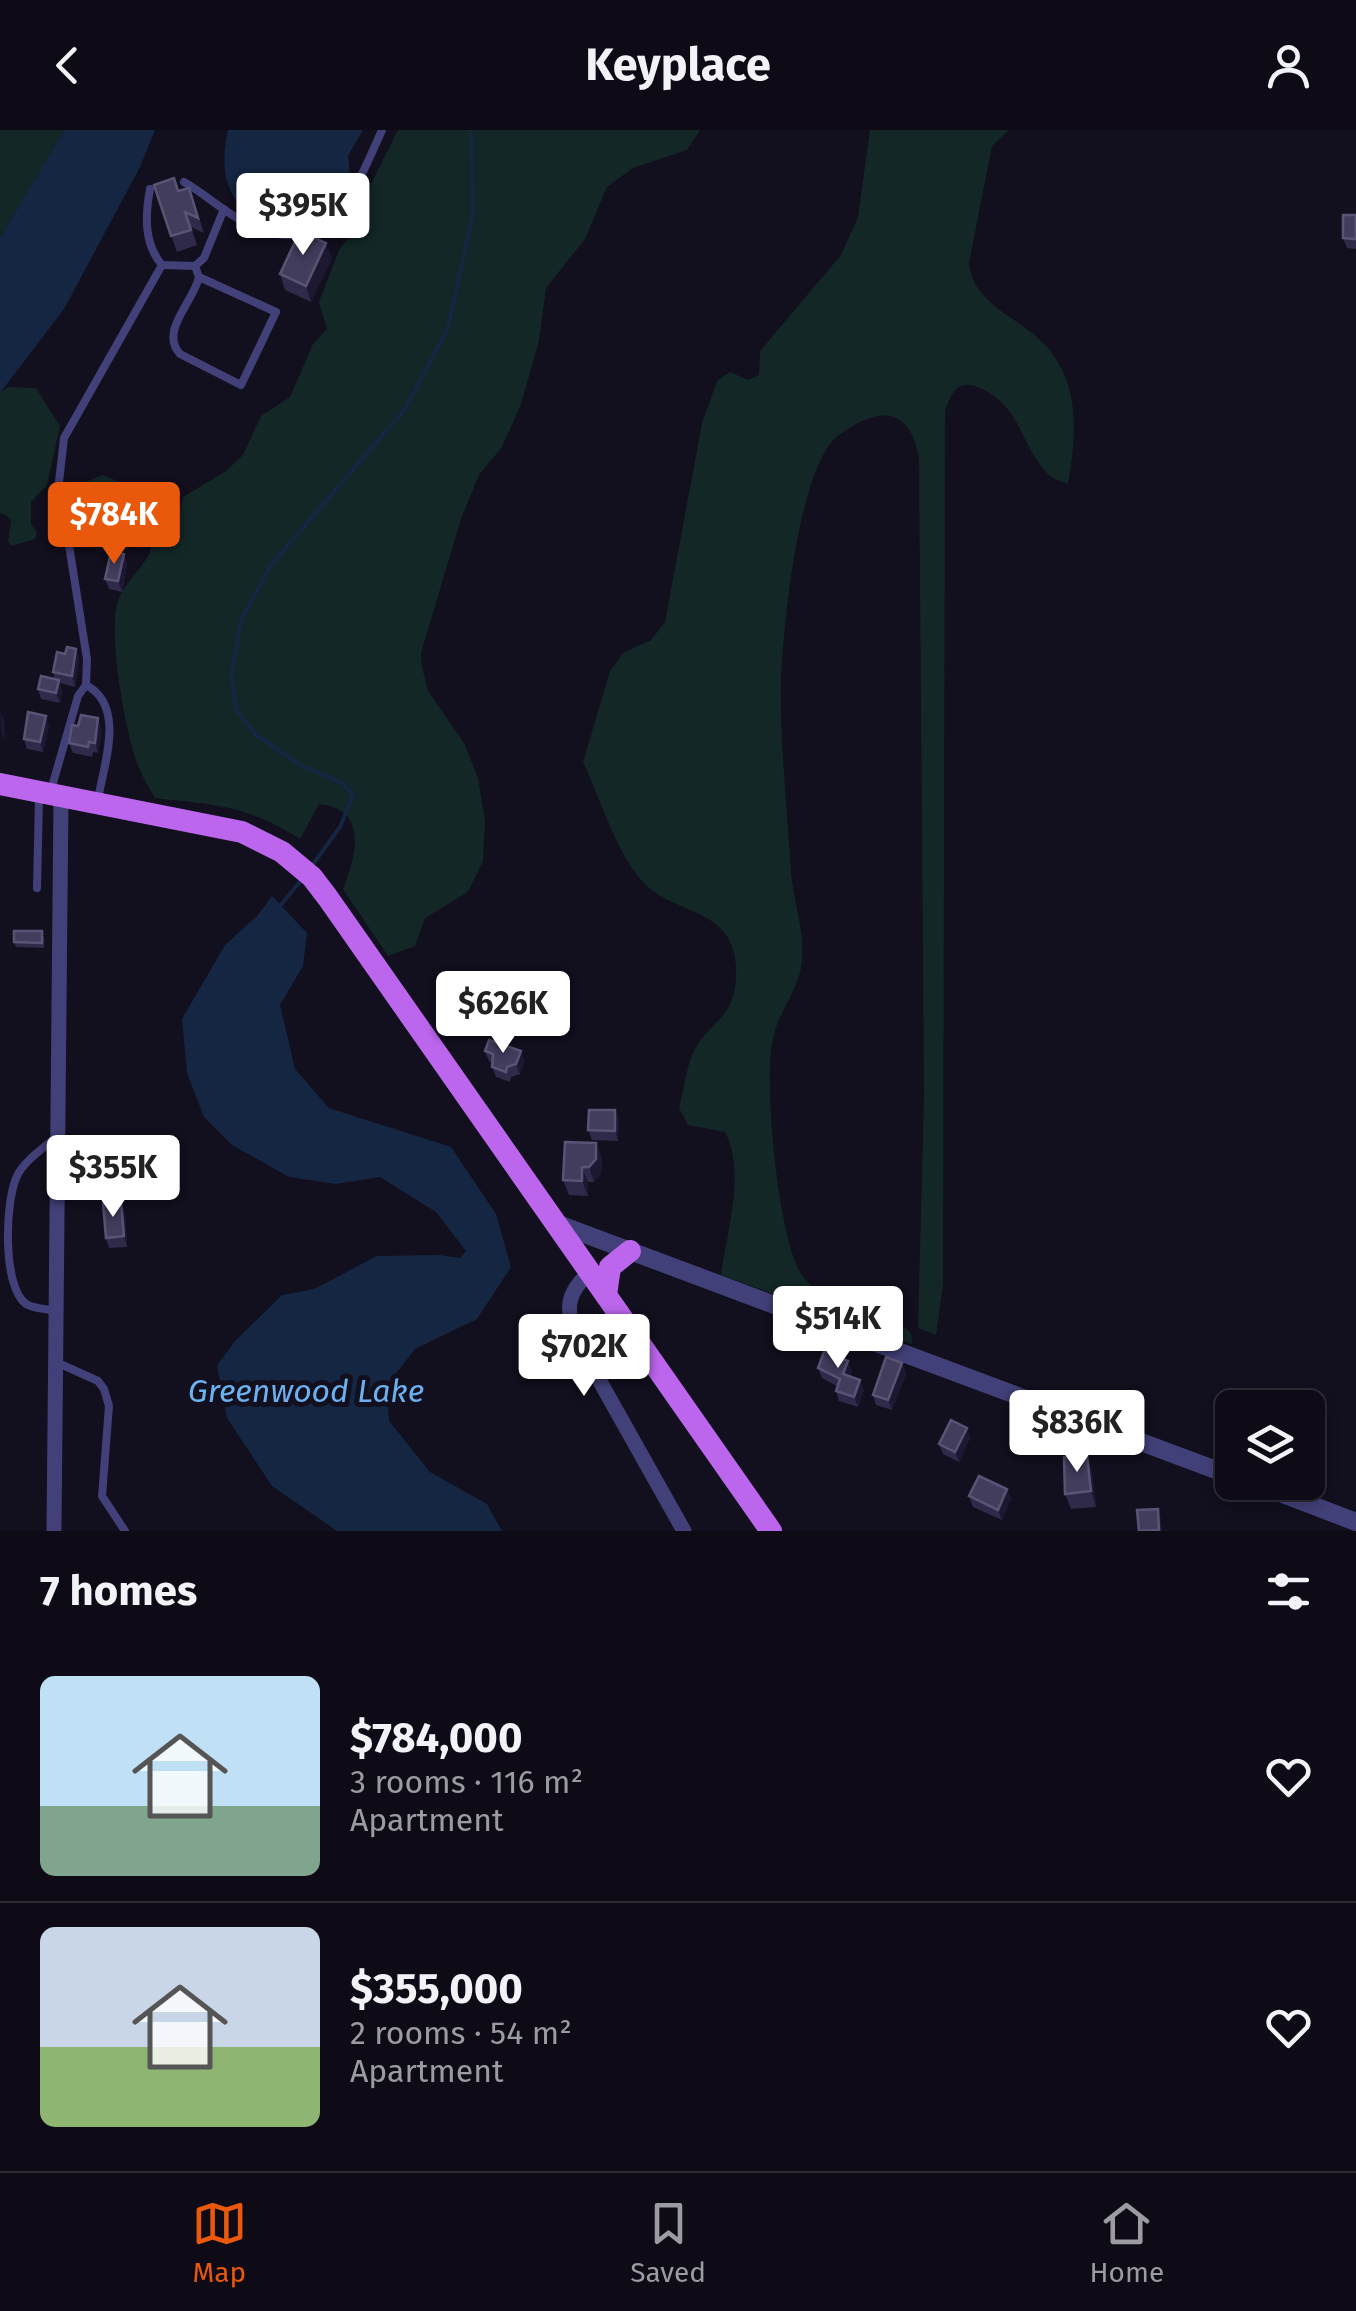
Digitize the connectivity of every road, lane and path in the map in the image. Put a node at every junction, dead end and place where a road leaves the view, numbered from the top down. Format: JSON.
{"nodes":[{"id":1,"x":382,"y":130,"type":"edge"},
{"id":2,"x":184,"y":182,"type":"dead end"},
{"id":3,"x":150,"y":189,"type":"edge"},
{"id":4,"x":224,"y":210,"type":"junction"},
{"id":5,"x":162,"y":265,"type":"junction"},
{"id":6,"x":194,"y":266,"type":"junction"},
{"id":7,"x":200,"y":276,"type":"junction"},
{"id":8,"x":86,"y":685,"type":"junction"},
{"id":9,"x":0,"y":784,"type":"edge"},
{"id":10,"x":50,"y":794,"type":"junction"},
{"id":11,"x":97,"y":803,"type":"junction"},
{"id":12,"x":38,"y":888,"type":"dead end"},
{"id":13,"x":59,"y":1135,"type":"junction"},
{"id":14,"x":558,"y":1224,"type":"junction"},
{"id":15,"x":630,"y":1251,"type":"junction"},
{"id":16,"x":590,"y":1272,"type":"junction"},
{"id":17,"x":606,"y":1295,"type":"junction"},
{"id":18,"x":57,"y":1310,"type":"junction"},
{"id":19,"x":56,"y":1362,"type":"junction"},
{"id":20,"x":1215,"y":1470,"type":"edge"},
{"id":21,"x":1298,"y":1500,"type":"edge"},
{"id":22,"x":1356,"y":1522,"type":"edge"},
{"id":23,"x":54,"y":1531,"type":"edge"},
{"id":24,"x":124,"y":1531,"type":"edge"},
{"id":25,"x":684,"y":1531,"type":"edge"},
{"id":26,"x":770,"y":1531,"type":"edge"}],
"edges":[{"from":1,"to":4,"type":"lane"},
{"from":2,"to":4,"type":"lane"},
{"from":3,"to":5,"type":"lane"},
{"from":4,"to":6,"type":"lane"},
{"from":5,"to":6,"type":"lane"},
{"from":5,"to":8,"type":"lane"},
{"from":6,"to":7,"type":"lane"},
{"from":7,"to":7,"type":"lane"},
{"from":8,"to":10,"type":"lane"},
{"from":8,"to":11,"type":"lane"},
{"from":9,"to":10,"type":"main road"},
{"from":10,"to":11,"type":"main road"},
{"from":10,"to":12,"type":"lane"},
{"from":10,"to":13,"type":"street"},
{"from":11,"to":14,"type":"main road"},
{"from":13,"to":18,"type":"street"},
{"from":13,"to":18,"type":"lane"},
{"from":14,"to":15,"type":"street"},
{"from":14,"to":16,"type":"main road"},
{"from":15,"to":17,"type":"main road"},
{"from":15,"to":20,"type":"street"},
{"from":16,"to":17,"type":"main road"},
{"from":16,"to":25,"type":"street"},
{"from":17,"to":26,"type":"main road"},
{"from":18,"to":19,"type":"street"},
{"from":19,"to":23,"type":"street"},
{"from":19,"to":24,"type":"lane"},
{"from":21,"to":22,"type":"street"}]}
